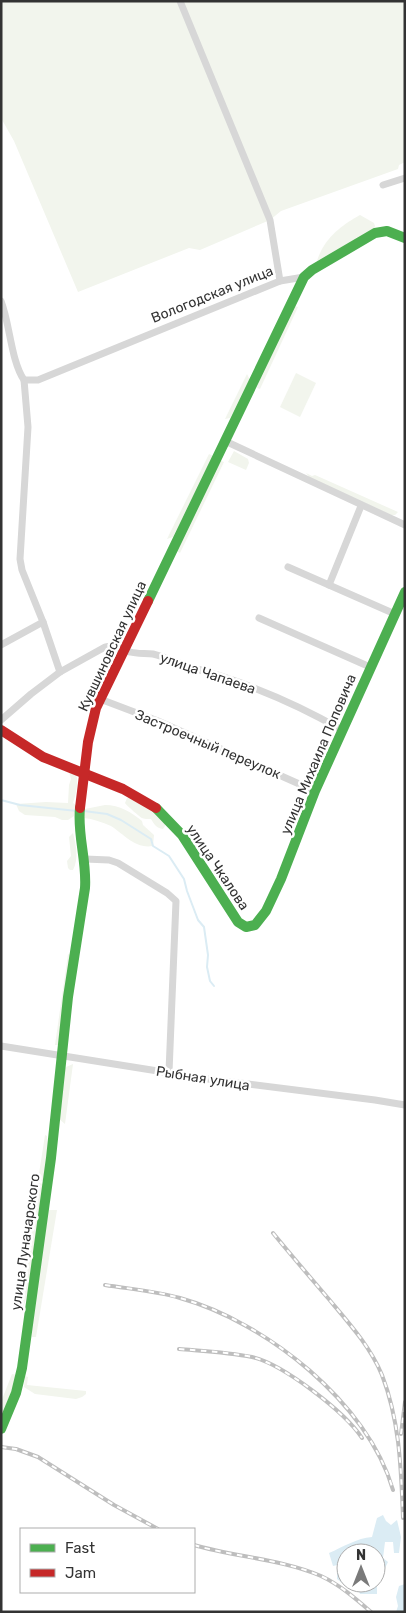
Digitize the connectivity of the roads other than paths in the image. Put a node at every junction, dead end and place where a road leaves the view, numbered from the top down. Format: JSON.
{"nodes":[{"id":1,"x":180,"y":1,"type":"edge"},
{"id":2,"x":405,"y":178,"type":"edge"},
{"id":3,"x":383,"y":185,"type":"dead end"},
{"id":4,"x":405,"y":238,"type":"edge"},
{"id":5,"x":304,"y":277,"type":"junction"},
{"id":6,"x":280,"y":281,"type":"junction"},
{"id":7,"x":1,"y":301,"type":"edge"},
{"id":8,"x":24,"y":380,"type":"junction"},
{"id":9,"x":225,"y":441,"type":"junction"},
{"id":10,"x":361,"y":506,"type":"junction"},
{"id":11,"x":405,"y":525,"type":"edge"},
{"id":12,"x":288,"y":567,"type":"dead end"},
{"id":13,"x":329,"y":585,"type":"junction"},
{"id":14,"x":405,"y":592,"type":"edge"},
{"id":15,"x":395,"y":614,"type":"junction"},
{"id":16,"x":258,"y":618,"type":"dead end"},
{"id":17,"x":42,"y":622,"type":"junction"},
{"id":18,"x":1,"y":644,"type":"edge"},
{"id":19,"x":124,"y":650,"type":"junction"},
{"id":20,"x":370,"y":667,"type":"junction"},
{"id":21,"x":60,"y":672,"type":"junction"},
{"id":22,"x":100,"y":699,"type":"junction"},
{"id":23,"x":1,"y":720,"type":"edge"},
{"id":24,"x":1,"y":730,"type":"edge"},
{"id":25,"x":342,"y":730,"type":"junction"},
{"id":26,"x":84,"y":772,"type":"junction"},
{"id":27,"x":315,"y":791,"type":"junction"},
{"id":28,"x":85,"y":859,"type":"junction"},
{"id":29,"x":255,"y":925,"type":"joint"},
{"id":30,"x":1,"y":1046,"type":"edge"},
{"id":31,"x":62,"y":1056,"type":"junction"},
{"id":32,"x":168,"y":1072,"type":"junction"},
{"id":33,"x":405,"y":1106,"type":"edge"},
{"id":34,"x":1,"y":1429,"type":"edge"}],
"edges":[{"from":1,"to":6,"type":"street"},
{"from":2,"to":3,"type":"street"},
{"from":4,"to":5,"type":"street","name":"Вологодская улица"},
{"from":5,"to":6,"type":"street","name":"Вологодская улица"},
{"from":5,"to":9,"type":"street","name":"Кувшиновская улица"},
{"from":6,"to":8,"type":"street","name":"Вологодская улица"},
{"from":7,"to":8,"type":"street"},
{"from":8,"to":17,"type":"street"},
{"from":9,"to":10,"type":"street"},
{"from":9,"to":19,"type":"street","name":"Кувшиновская улица"},
{"from":10,"to":11,"type":"street"},
{"from":10,"to":13,"type":"street"},
{"from":12,"to":13,"type":"street"},
{"from":13,"to":15,"type":"street"},
{"from":14,"to":15,"type":"street","name":"улица Михаила Поповича"},
{"from":15,"to":20,"type":"street","name":"улица Михаила Поповича"},
{"from":16,"to":20,"type":"street"},
{"from":17,"to":18,"type":"street"},
{"from":17,"to":21,"type":"street"},
{"from":19,"to":21,"type":"street","name":"улица Чапаева"},
{"from":19,"to":22,"type":"street","name":"Кувшиновская улица"},
{"from":19,"to":25,"type":"street","name":"улица Чапаева"},
{"from":20,"to":25,"type":"street","name":"улица Михаила Поповича"},
{"from":21,"to":23,"type":"street","name":"улица Чапаева"},
{"from":22,"to":26,"type":"street","name":"Кувшиновская улица"},
{"from":22,"to":27,"type":"street","name":"Застроечный переулок"},
{"from":24,"to":26,"type":"street","name":"улица Чкалова"},
{"from":25,"to":27,"type":"street","name":"улица Михаила Поповича"},
{"from":26,"to":28,"type":"street","name":"Кувшиновская улица"},
{"from":26,"to":29,"type":"street","name":"улица Чкалова"},
{"from":27,"to":29,"type":"street","name":"улица Михаила Поповича"},
{"from":28,"to":31,"type":"street","name":"Кувшиновская улица"},
{"from":28,"to":32,"type":"street"},
{"from":30,"to":31,"type":"street","name":"Рыбная улица"},
{"from":31,"to":32,"type":"street","name":"Рыбная улица"},
{"from":31,"to":34,"type":"street","name":"улица Луначарского"},
{"from":32,"to":33,"type":"street","name":"Рыбная улица"}]}
